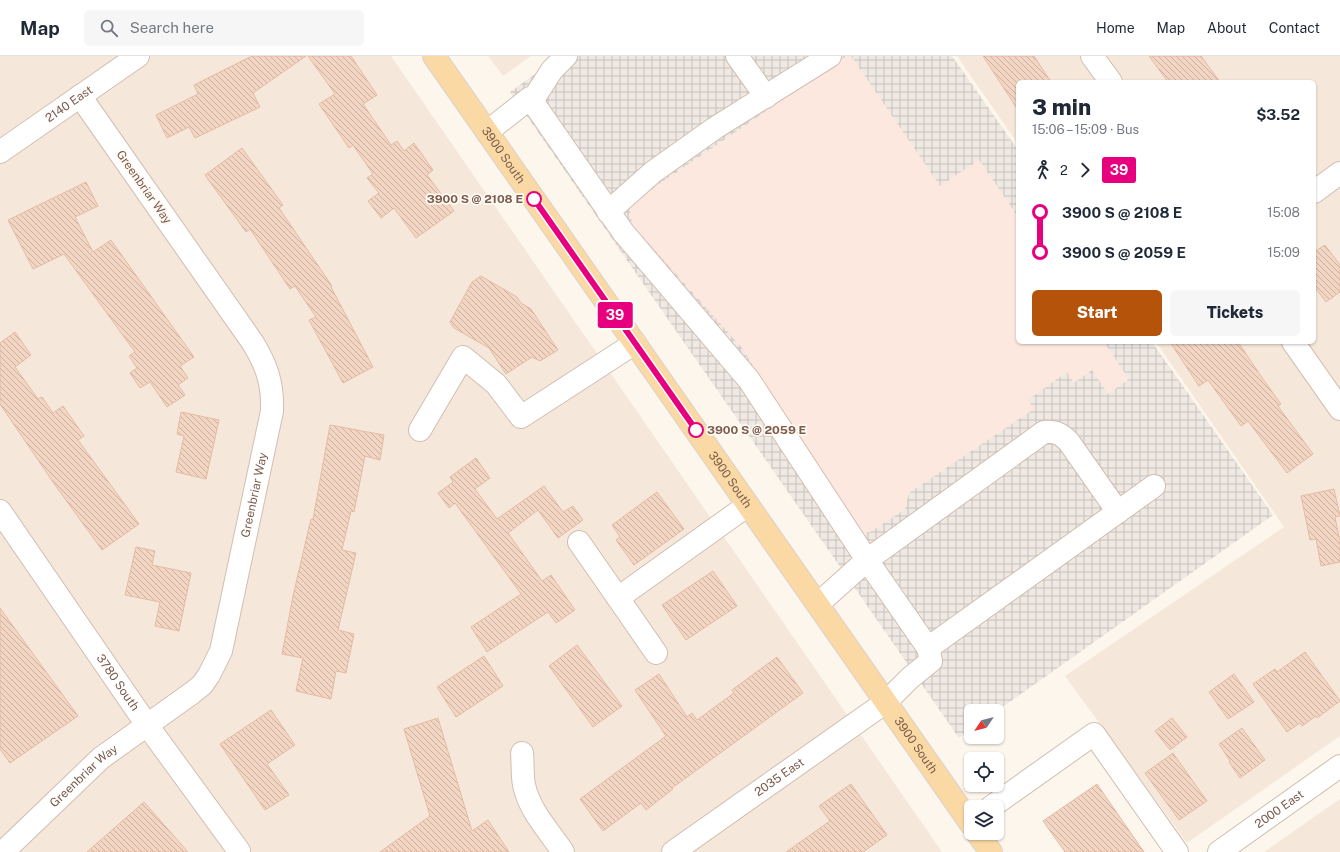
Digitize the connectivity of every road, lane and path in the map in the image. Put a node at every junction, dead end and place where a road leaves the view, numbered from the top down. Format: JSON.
{"nodes":[{"id":1,"x":138,"y":56,"type":"edge"},
{"id":2,"x":434,"y":56,"type":"edge"},
{"id":3,"x":566,"y":56,"type":"edge"},
{"id":4,"x":737,"y":56,"type":"edge"},
{"id":5,"x":829,"y":56,"type":"edge"},
{"id":6,"x":1092,"y":56,"type":"edge"},
{"id":7,"x":1110,"y":80,"type":"edge"},
{"id":8,"x":80,"y":96,"type":"junction"},
{"id":9,"x":766,"y":97,"type":"junction"},
{"id":10,"x":532,"y":101,"type":"junction"},
{"id":11,"x":487,"y":132,"type":"junction"},
{"id":12,"x":0,"y":152,"type":"edge"},
{"id":13,"x":1340,"y":173,"type":"edge"},
{"id":14,"x":1316,"y":191,"type":"edge"},
{"id":15,"x":608,"y":212,"type":"junction"},
{"id":16,"x":635,"y":343,"type":"junction"},
{"id":17,"x":1294,"y":344,"type":"edge"},
{"id":18,"x":1340,"y":409,"type":"edge"},
{"id":19,"x":420,"y":430,"type":"dead end"},
{"id":20,"x":1154,"y":486,"type":"dead end"},
{"id":21,"x":748,"y":505,"type":"junction"},
{"id":22,"x":0,"y":511,"type":"edge"},
{"id":23,"x":1118,"y":512,"type":"junction"},
{"id":24,"x":579,"y":542,"type":"dead end"},
{"id":25,"x":866,"y":560,"type":"junction"},
{"id":26,"x":618,"y":598,"type":"junction"},
{"id":27,"x":818,"y":604,"type":"junction"},
{"id":28,"x":928,"y":648,"type":"junction"},
{"id":29,"x":656,"y":653,"type":"dead end"},
{"id":30,"x":886,"y":702,"type":"junction"},
{"id":31,"x":148,"y":725,"type":"junction"},
{"id":32,"x":522,"y":753,"type":"dead end"},
{"id":33,"x":1340,"y":766,"type":"edge"},
{"id":34,"x":1001,"y":800,"type":"edge"},
{"id":35,"x":964,"y":814,"type":"edge"},
{"id":36,"x":983,"y":840,"type":"edge"},
{"id":37,"x":3,"y":852,"type":"edge"},
{"id":38,"x":239,"y":852,"type":"edge"},
{"id":39,"x":563,"y":852,"type":"edge"},
{"id":40,"x":673,"y":852,"type":"edge"},
{"id":41,"x":991,"y":852,"type":"edge"},
{"id":42,"x":1177,"y":852,"type":"edge"},
{"id":43,"x":1219,"y":852,"type":"edge"}],
"edges":[{"from":1,"to":8,"type":"street","name":"2140 East"},
{"from":2,"to":11,"type":"main road","name":"3900 South"},
{"from":3,"to":10,"type":"street"},
{"from":4,"to":9,"type":"street"},
{"from":5,"to":9,"type":"street"},
{"from":6,"to":7,"type":"street"},
{"from":8,"to":12,"type":"street","name":"2140 East"},
{"from":8,"to":31,"type":"street","name":"Greenbriar Way"},
{"from":9,"to":15,"type":"street"},
{"from":10,"to":11,"type":"street"},
{"from":10,"to":15,"type":"street"},
{"from":11,"to":16,"type":"main road","name":"3900 South"},
{"from":13,"to":14,"type":"street"},
{"from":15,"to":25,"type":"street"},
{"from":16,"to":19,"type":"street"},
{"from":16,"to":21,"type":"main road","name":"3900 South"},
{"from":17,"to":18,"type":"street"},
{"from":20,"to":23,"type":"street"},
{"from":21,"to":26,"type":"street"},
{"from":21,"to":27,"type":"main road","name":"3900 South"},
{"from":22,"to":31,"type":"street","name":"3780 South"},
{"from":23,"to":25,"type":"street"},
{"from":23,"to":28,"type":"street"},
{"from":24,"to":26,"type":"street"},
{"from":25,"to":27,"type":"street"},
{"from":25,"to":28,"type":"street"},
{"from":26,"to":29,"type":"street"},
{"from":27,"to":30,"type":"main road","name":"3900 South"},
{"from":28,"to":30,"type":"street","name":"2035 East"},
{"from":30,"to":35,"type":"main road","name":"3900 South"},
{"from":30,"to":40,"type":"street","name":"2035 East"},
{"from":31,"to":37,"type":"street","name":"Greenbriar Way"},
{"from":31,"to":38,"type":"street","name":"3780 South"},
{"from":32,"to":39,"type":"street"},
{"from":33,"to":43,"type":"street","name":"2000 East"},
{"from":34,"to":42,"type":"street"},
{"from":36,"to":41,"type":"main road","name":"3900 South"}]}
